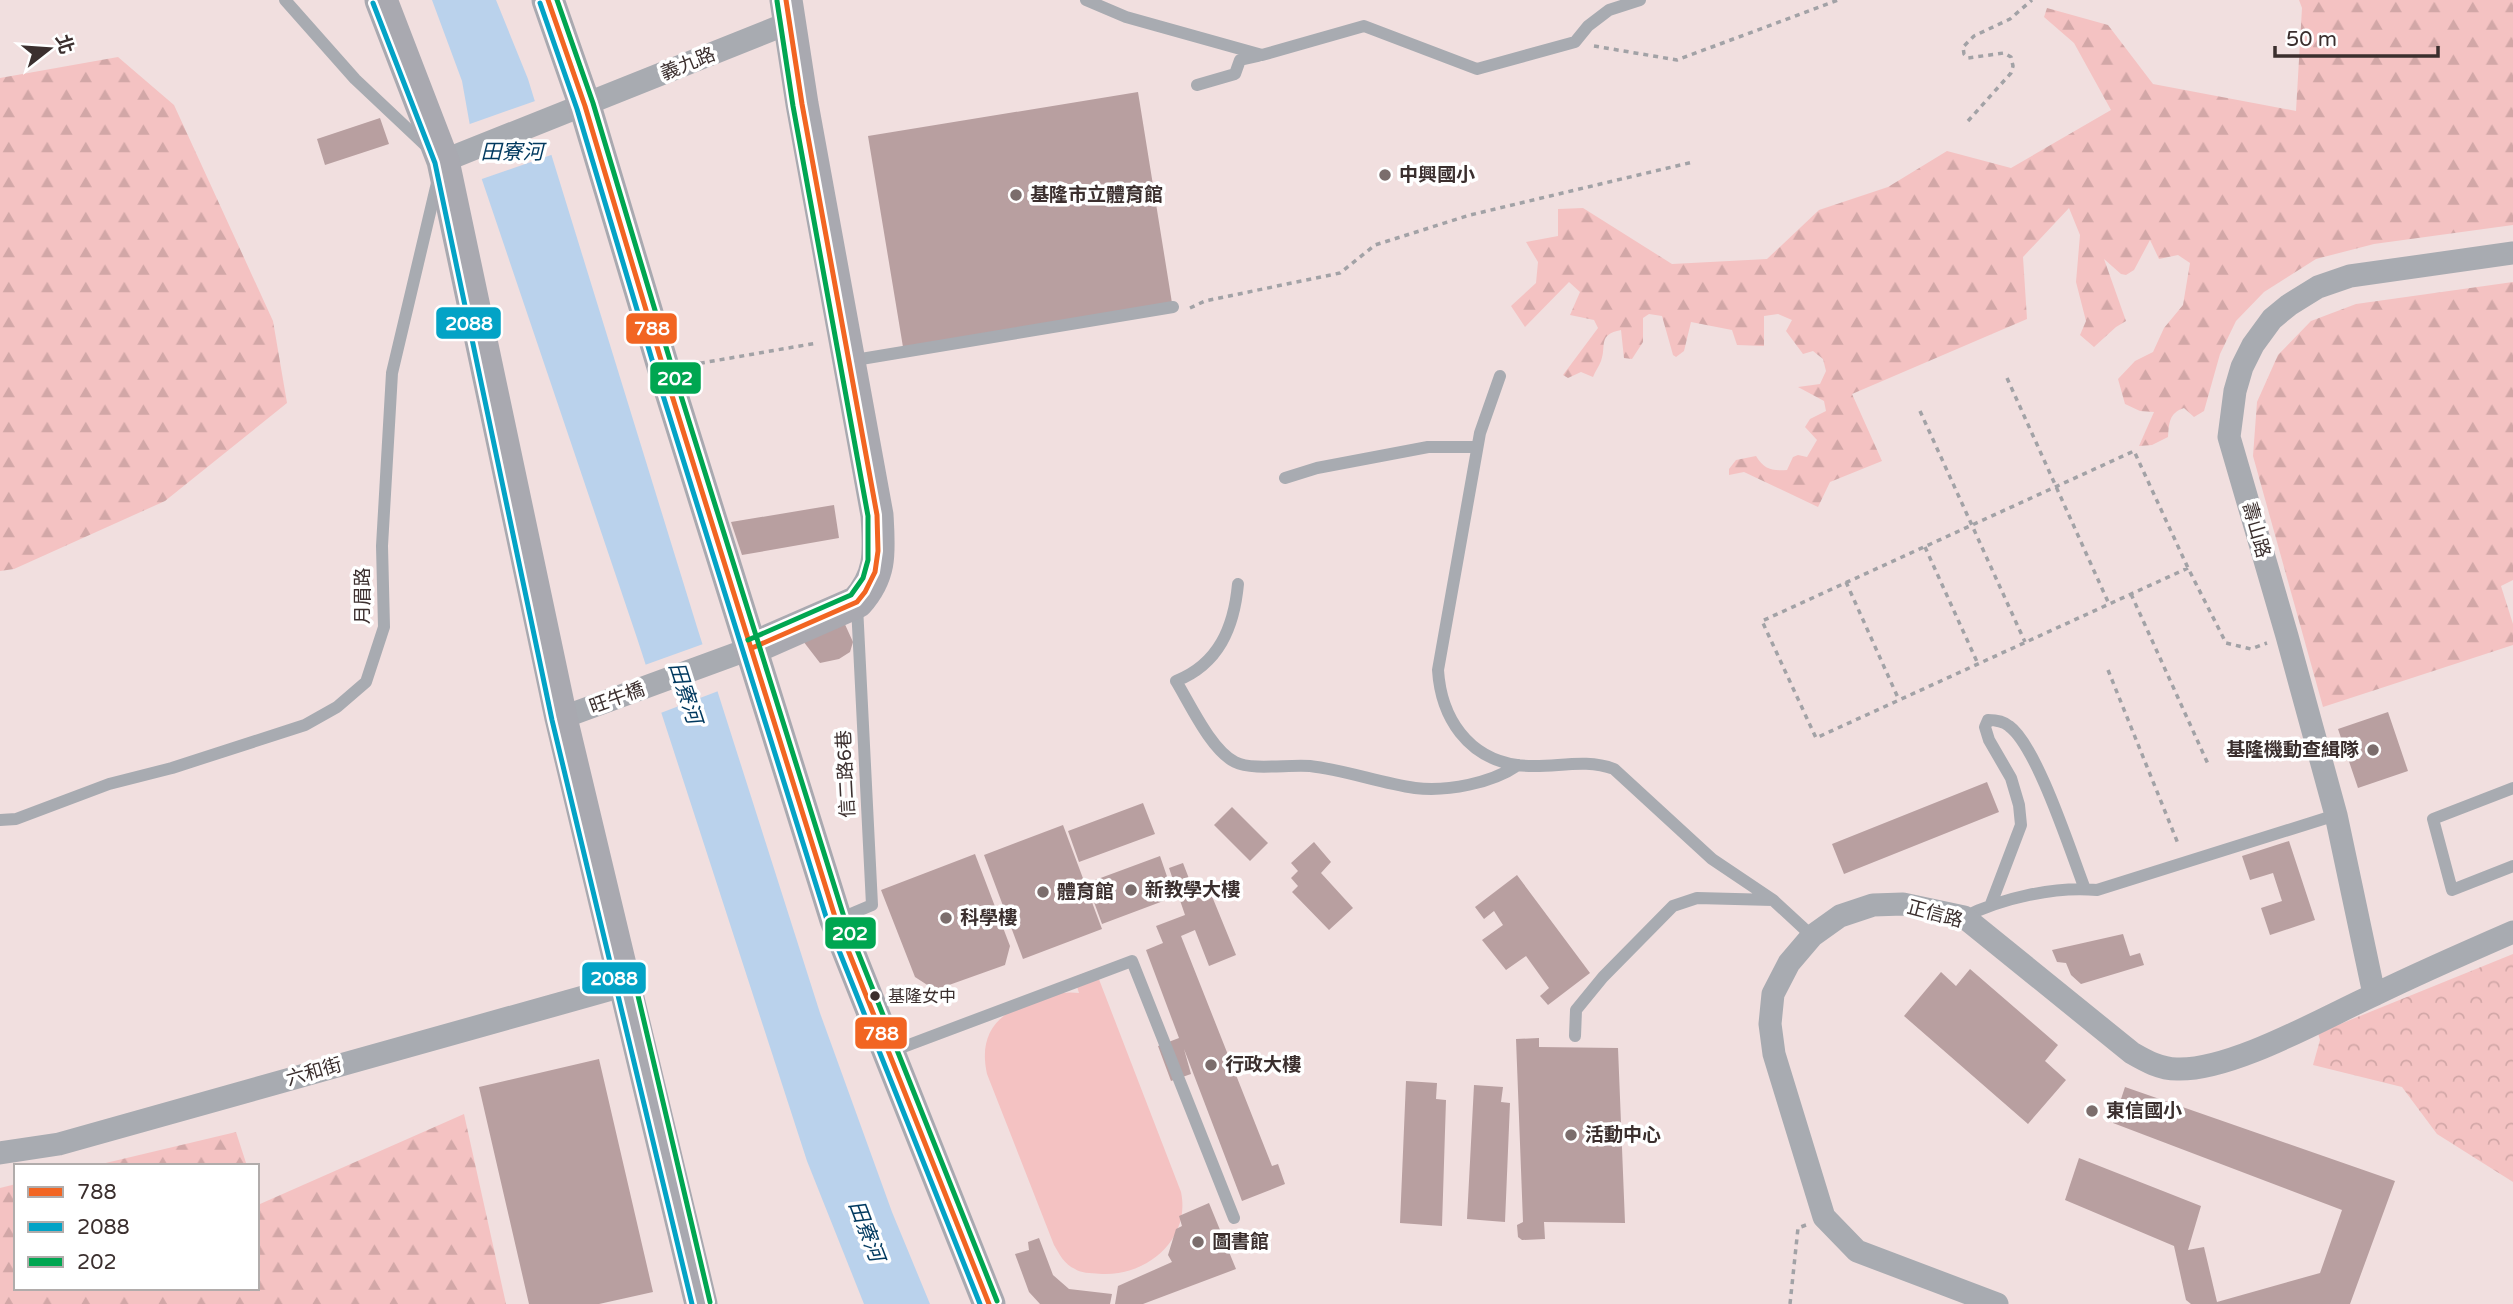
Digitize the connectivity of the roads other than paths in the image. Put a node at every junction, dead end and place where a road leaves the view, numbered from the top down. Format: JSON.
{"nodes":[{"id":1,"x":285,"y":0,"type":"edge"},
{"id":2,"x":380,"y":0,"type":"edge"},
{"id":3,"x":548,"y":0,"type":"edge"},
{"id":4,"x":1086,"y":0,"type":"edge"},
{"id":5,"x":1640,"y":0,"type":"edge"},
{"id":6,"x":788,"y":11,"type":"edge"},
{"id":7,"x":1262,"y":55,"type":"junction"},
{"id":8,"x":1197,"y":85,"type":"dead end"},
{"id":9,"x":585,"y":106,"type":"junction"},
{"id":10,"x":443,"y":161,"type":"junction"},
{"id":11,"x":2513,"y":253,"type":"edge"},
{"id":12,"x":1178,"y":309,"type":"road end"},
{"id":13,"x":847,"y":349,"type":"junction"},
{"id":14,"x":1500,"y":376,"type":"dead end"},
{"id":15,"x":1477,"y":447,"type":"junction"},
{"id":16,"x":1285,"y":478,"type":"dead end"},
{"id":17,"x":1238,"y":584,"type":"dead end"},
{"id":18,"x":857,"y":602,"type":"junction"},
{"id":19,"x":752,"y":648,"type":"junction"},
{"id":20,"x":561,"y":718,"type":"junction"},
{"id":21,"x":1517,"y":765,"type":"junction"},
{"id":22,"x":2513,"y":788,"type":"edge"},
{"id":23,"x":2336,"y":815,"type":"junction"},
{"id":24,"x":0,"y":820,"type":"edge"},
{"id":25,"x":2513,"y":866,"type":"edge"},
{"id":26,"x":2085,"y":889,"type":"junction"},
{"id":27,"x":1773,"y":900,"type":"junction"},
{"id":28,"x":1991,"y":904,"type":"junction"},
{"id":29,"x":1964,"y":917,"type":"junction"},
{"id":30,"x":836,"y":920,"type":"junction"},
{"id":31,"x":2513,"y":932,"type":"edge"},
{"id":32,"x":1812,"y":936,"type":"junction"},
{"id":33,"x":626,"y":985,"type":"junction"},
{"id":34,"x":2374,"y":995,"type":"junction"},
{"id":35,"x":1575,"y":1036,"type":"dead end"},
{"id":36,"x":889,"y":1052,"type":"junction"},
{"id":37,"x":0,"y":1153,"type":"edge"},
{"id":38,"x":1234,"y":1218,"type":"dead end"},
{"id":39,"x":701,"y":1304,"type":"edge"},
{"id":40,"x":989,"y":1304,"type":"edge"},
{"id":41,"x":1997,"y":1304,"type":"edge"}],
"edges":[{"from":1,"to":10,"type":"lane"},
{"from":2,"to":10,"type":"street"},
{"from":3,"to":9,"type":"street"},
{"from":4,"to":7,"type":"lane"},
{"from":5,"to":7,"type":"lane"},
{"from":6,"to":9,"type":"street","name":"義九路"},
{"from":6,"to":13,"type":"street"},
{"from":7,"to":8,"type":"lane"},
{"from":9,"to":10,"type":"street","name":"義九路"},
{"from":9,"to":19,"type":"street"},
{"from":10,"to":20,"type":"street"},
{"from":10,"to":24,"type":"lane","name":"月眉路"},
{"from":11,"to":23,"type":"street","name":"壽山路"},
{"from":12,"to":13,"type":"lane"},
{"from":13,"to":18,"type":"street"},
{"from":14,"to":15,"type":"lane"},
{"from":15,"to":16,"type":"lane"},
{"from":15,"to":21,"type":"lane"},
{"from":17,"to":21,"type":"lane"},
{"from":18,"to":19,"type":"street"},
{"from":18,"to":30,"type":"lane","name":"信二路6巷"},
{"from":19,"to":20,"type":"street","name":"旺牛橋"},
{"from":19,"to":30,"type":"street"},
{"from":20,"to":33,"type":"street"},
{"from":21,"to":27,"type":"lane"},
{"from":22,"to":25,"type":"lane"},
{"from":23,"to":26,"type":"lane"},
{"from":23,"to":34,"type":"street","name":"壽山路"},
{"from":26,"to":28,"type":"lane"},
{"from":26,"to":28,"type":"lane"},
{"from":27,"to":32,"type":"lane"},
{"from":27,"to":35,"type":"lane"},
{"from":28,"to":29,"type":"lane"},
{"from":29,"to":32,"type":"street","name":"正信路"},
{"from":29,"to":34,"type":"street","name":"正信路"},
{"from":30,"to":36,"type":"street"},
{"from":31,"to":34,"type":"street","name":"正信路"},
{"from":32,"to":41,"type":"street","name":"正信路"},
{"from":33,"to":37,"type":"street","name":"六和街"},
{"from":33,"to":39,"type":"street"},
{"from":36,"to":38,"type":"lane"},
{"from":36,"to":40,"type":"street"}]}
